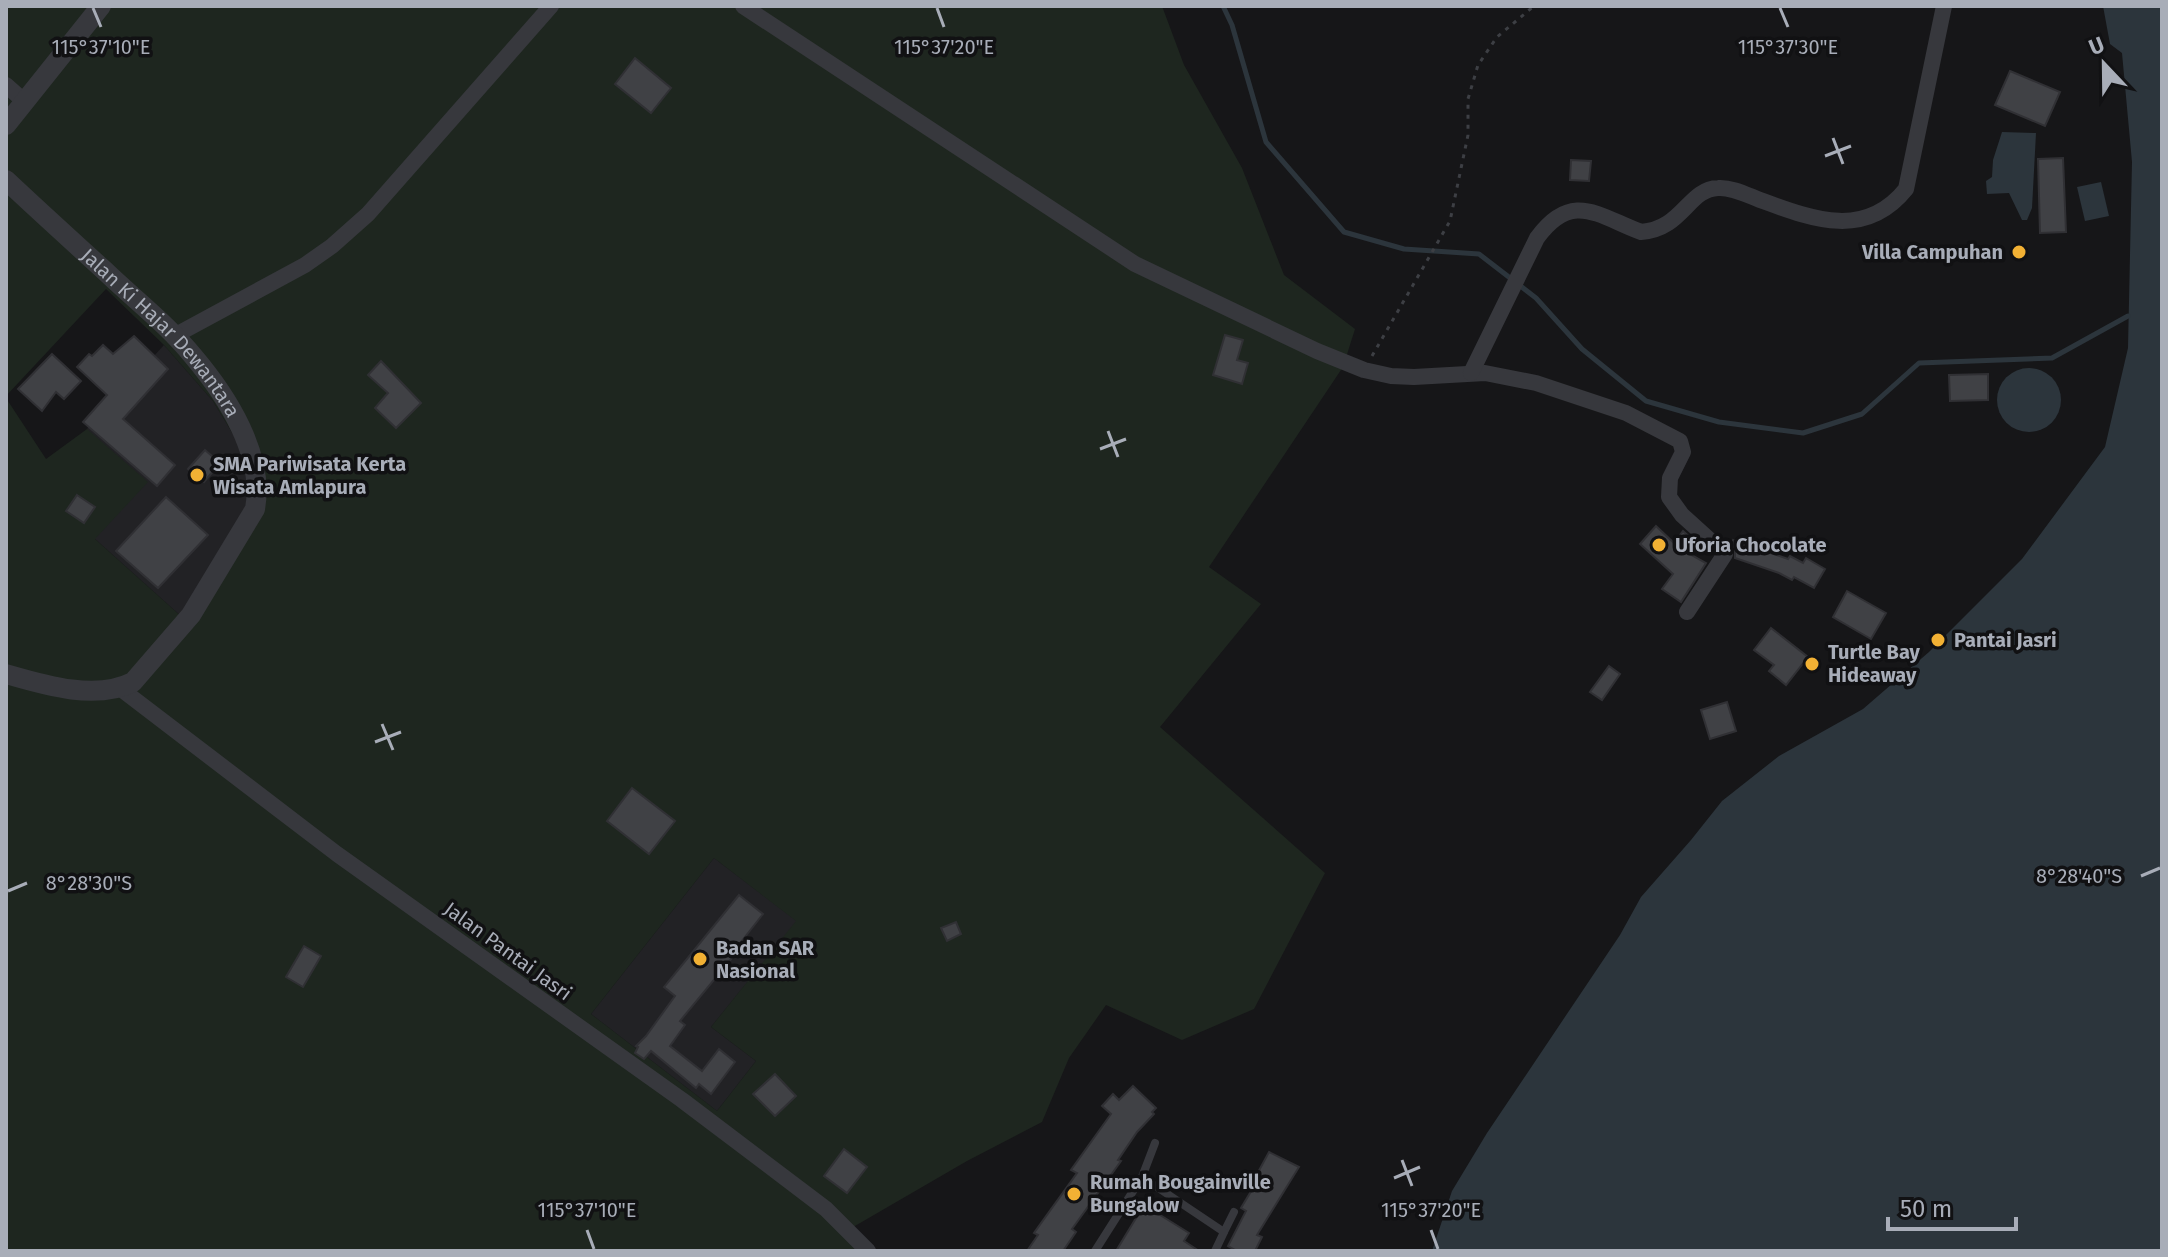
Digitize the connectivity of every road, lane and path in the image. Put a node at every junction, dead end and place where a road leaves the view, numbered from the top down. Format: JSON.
{"nodes":[{"id":1,"x":101,"y":6,"type":"edge"},
{"id":2,"x":551,"y":6,"type":"edge"},
{"id":3,"x":743,"y":6,"type":"edge"},
{"id":4,"x":1534,"y":6,"type":"edge"},
{"id":5,"x":1944,"y":6,"type":"edge"},
{"id":6,"x":6,"y":85,"type":"edge"},
{"id":7,"x":25,"y":102,"type":"junction"},
{"id":8,"x":6,"y":125,"type":"edge"},
{"id":9,"x":6,"y":180,"type":"edge"},
{"id":10,"x":174,"y":336,"type":"junction"},
{"id":11,"x":1364,"y":370,"type":"junction"},
{"id":12,"x":1471,"y":373,"type":"junction"},
{"id":13,"x":1687,"y":612,"type":"dead end"},
{"id":14,"x":6,"y":674,"type":"edge"},
{"id":15,"x":121,"y":689,"type":"junction"},
{"id":16,"x":1155,"y":1143,"type":"dead end"},
{"id":17,"x":1142,"y":1177,"type":"junction"},
{"id":18,"x":1234,"y":1212,"type":"dead end"},
{"id":19,"x":1224,"y":1232,"type":"junction"},
{"id":20,"x":868,"y":1251,"type":"edge"},
{"id":21,"x":1095,"y":1251,"type":"edge"},
{"id":22,"x":1215,"y":1251,"type":"edge"}],
"edges":[{"from":1,"to":7,"type":"street"},
{"from":2,"to":10,"type":"street"},
{"from":3,"to":11,"type":"street"},
{"from":4,"to":11,"type":"path"},
{"from":5,"to":12,"type":"street"},
{"from":6,"to":7,"type":"street"},
{"from":7,"to":8,"type":"street"},
{"from":9,"to":10,"type":"street","name":"Jalan Ki Hajar Dewantara"},
{"from":10,"to":15,"type":"street","name":"Jalan Ki Hajar Dewantara"},
{"from":11,"to":12,"type":"street"},
{"from":12,"to":13,"type":"street"},
{"from":14,"to":15,"type":"street"},
{"from":15,"to":20,"type":"street","name":"Jalan Pantai Jasri"},
{"from":16,"to":17,"type":"lane"},
{"from":17,"to":19,"type":"lane"},
{"from":17,"to":21,"type":"lane"},
{"from":18,"to":19,"type":"lane"},
{"from":19,"to":22,"type":"lane"}]}
